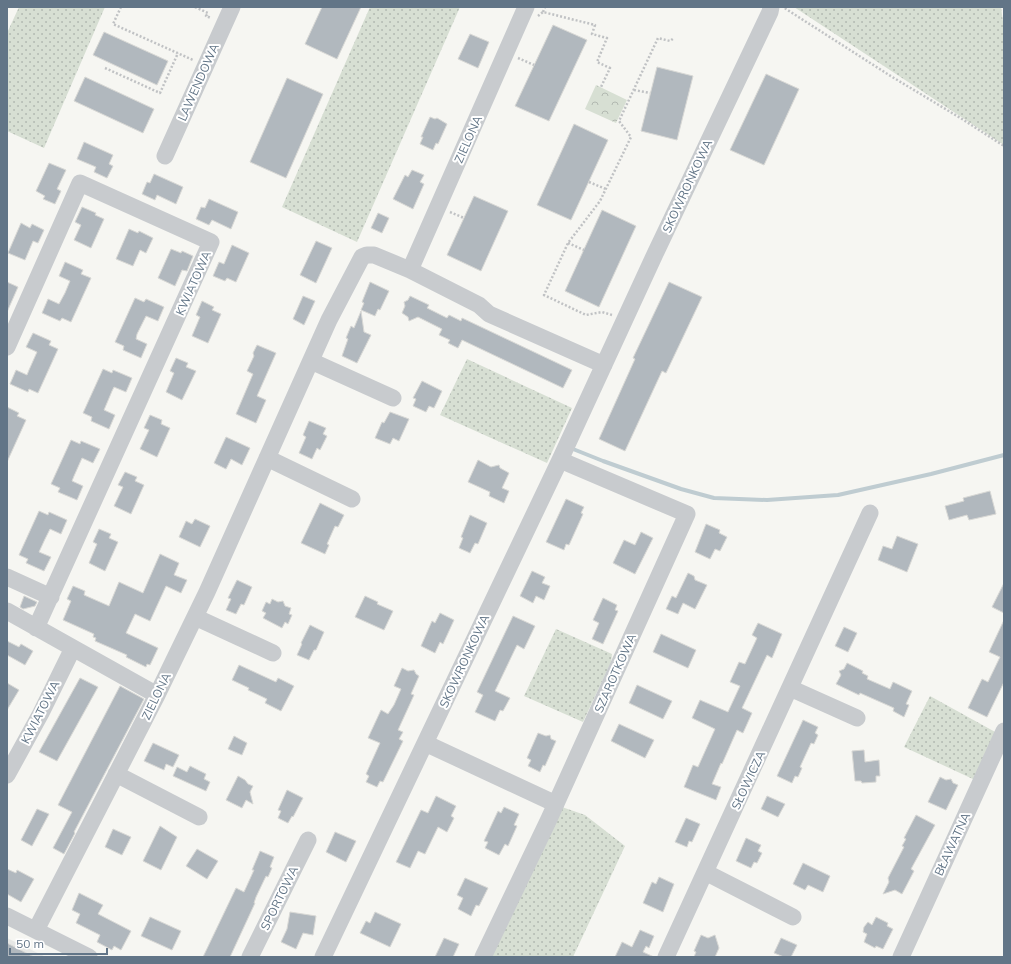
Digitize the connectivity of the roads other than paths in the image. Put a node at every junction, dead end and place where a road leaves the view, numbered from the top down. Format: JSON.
{"nodes":[{"id":1,"x":232,"y":7,"type":"edge"},
{"id":2,"x":771,"y":7,"type":"edge"},
{"id":3,"x":530,"y":13,"type":"edge"},
{"id":4,"x":165,"y":156,"type":"dead end"},
{"id":5,"x":410,"y":270,"type":"junction"},
{"id":6,"x":7,"y":347,"type":"edge"},
{"id":7,"x":311,"y":361,"type":"junction"},
{"id":8,"x":604,"y":365,"type":"junction"},
{"id":9,"x":393,"y":398,"type":"dead end"},
{"id":10,"x":267,"y":458,"type":"junction"},
{"id":11,"x":560,"y":460,"type":"junction"},
{"id":12,"x":352,"y":499,"type":"dead end"},
{"id":13,"x":870,"y":512,"type":"dead end"},
{"id":14,"x":7,"y":577,"type":"edge"},
{"id":15,"x":51,"y":597,"type":"junction"},
{"id":16,"x":7,"y":611,"type":"edge"},
{"id":17,"x":195,"y":617,"type":"junction"},
{"id":18,"x":36,"y":628,"type":"junction"},
{"id":19,"x":73,"y":648,"type":"junction"},
{"id":20,"x":273,"y":653,"type":"dead end"},
{"id":21,"x":790,"y":688,"type":"junction"},
{"id":22,"x":157,"y":695,"type":"junction"},
{"id":23,"x":856,"y":718,"type":"dead end"},
{"id":24,"x":1004,"y":731,"type":"edge"},
{"id":25,"x":425,"y":743,"type":"junction"},
{"id":26,"x":116,"y":774,"type":"junction"},
{"id":27,"x":7,"y":775,"type":"edge"},
{"id":28,"x":556,"y":804,"type":"junction"},
{"id":29,"x":199,"y":817,"type":"dead end"},
{"id":30,"x":308,"y":840,"type":"dead end"},
{"id":31,"x":705,"y":872,"type":"junction"},
{"id":32,"x":7,"y":916,"type":"edge"},
{"id":33,"x":793,"y":917,"type":"dead end"},
{"id":34,"x":36,"y":930,"type":"junction"},
{"id":35,"x":89,"y":957,"type":"edge"},
{"id":36,"x":250,"y":957,"type":"edge"},
{"id":37,"x":323,"y":957,"type":"edge"},
{"id":38,"x":483,"y":957,"type":"edge"},
{"id":39,"x":666,"y":957,"type":"edge"},
{"id":40,"x":901,"y":957,"type":"edge"}],
"edges":[{"from":1,"to":4,"type":"street","name":"LAWENDOWA"},
{"from":2,"to":8,"type":"street","name":"SKOWRONKOWA"},
{"from":3,"to":5,"type":"street","name":"ZIELONA"},
{"from":5,"to":7,"type":"street","name":"ZIELONA"},
{"from":5,"to":8,"type":"street","name":"ZIELONA"},
{"from":6,"to":15,"type":"street","name":"KWIATOWA"},
{"from":7,"to":9,"type":"street"},
{"from":7,"to":10,"type":"street","name":"ZIELONA"},
{"from":8,"to":11,"type":"street","name":"SKOWRONKOWA"},
{"from":10,"to":12,"type":"street"},
{"from":10,"to":17,"type":"street","name":"ZIELONA"},
{"from":11,"to":25,"type":"street","name":"SKOWRONKOWA"},
{"from":11,"to":28,"type":"street","name":"SZAROTKOWA"},
{"from":13,"to":21,"type":"street","name":"SŁOWICZA"},
{"from":14,"to":15,"type":"street"},
{"from":15,"to":18,"type":"street","name":"KWIATOWA"},
{"from":16,"to":18,"type":"street"},
{"from":17,"to":20,"type":"street"},
{"from":17,"to":22,"type":"street","name":"ZIELONA"},
{"from":18,"to":19,"type":"street"},
{"from":19,"to":22,"type":"street"},
{"from":19,"to":27,"type":"street","name":"KWIATOWA"},
{"from":21,"to":23,"type":"street"},
{"from":21,"to":31,"type":"street","name":"SŁOWICZA"},
{"from":22,"to":26,"type":"street","name":"ZIELONA"},
{"from":24,"to":40,"type":"street","name":"BŁAWATNA"},
{"from":25,"to":28,"type":"street"},
{"from":25,"to":37,"type":"street","name":"SKOWRONKOWA"},
{"from":26,"to":29,"type":"street"},
{"from":26,"to":34,"type":"street","name":"ZIELONA"},
{"from":28,"to":38,"type":"street","name":"SZAROTKOWA"},
{"from":30,"to":36,"type":"street","name":"SPORTOWA"},
{"from":31,"to":33,"type":"street"},
{"from":31,"to":39,"type":"street","name":"SŁOWICZA"},
{"from":32,"to":34,"type":"street"},
{"from":34,"to":35,"type":"street"}]}
